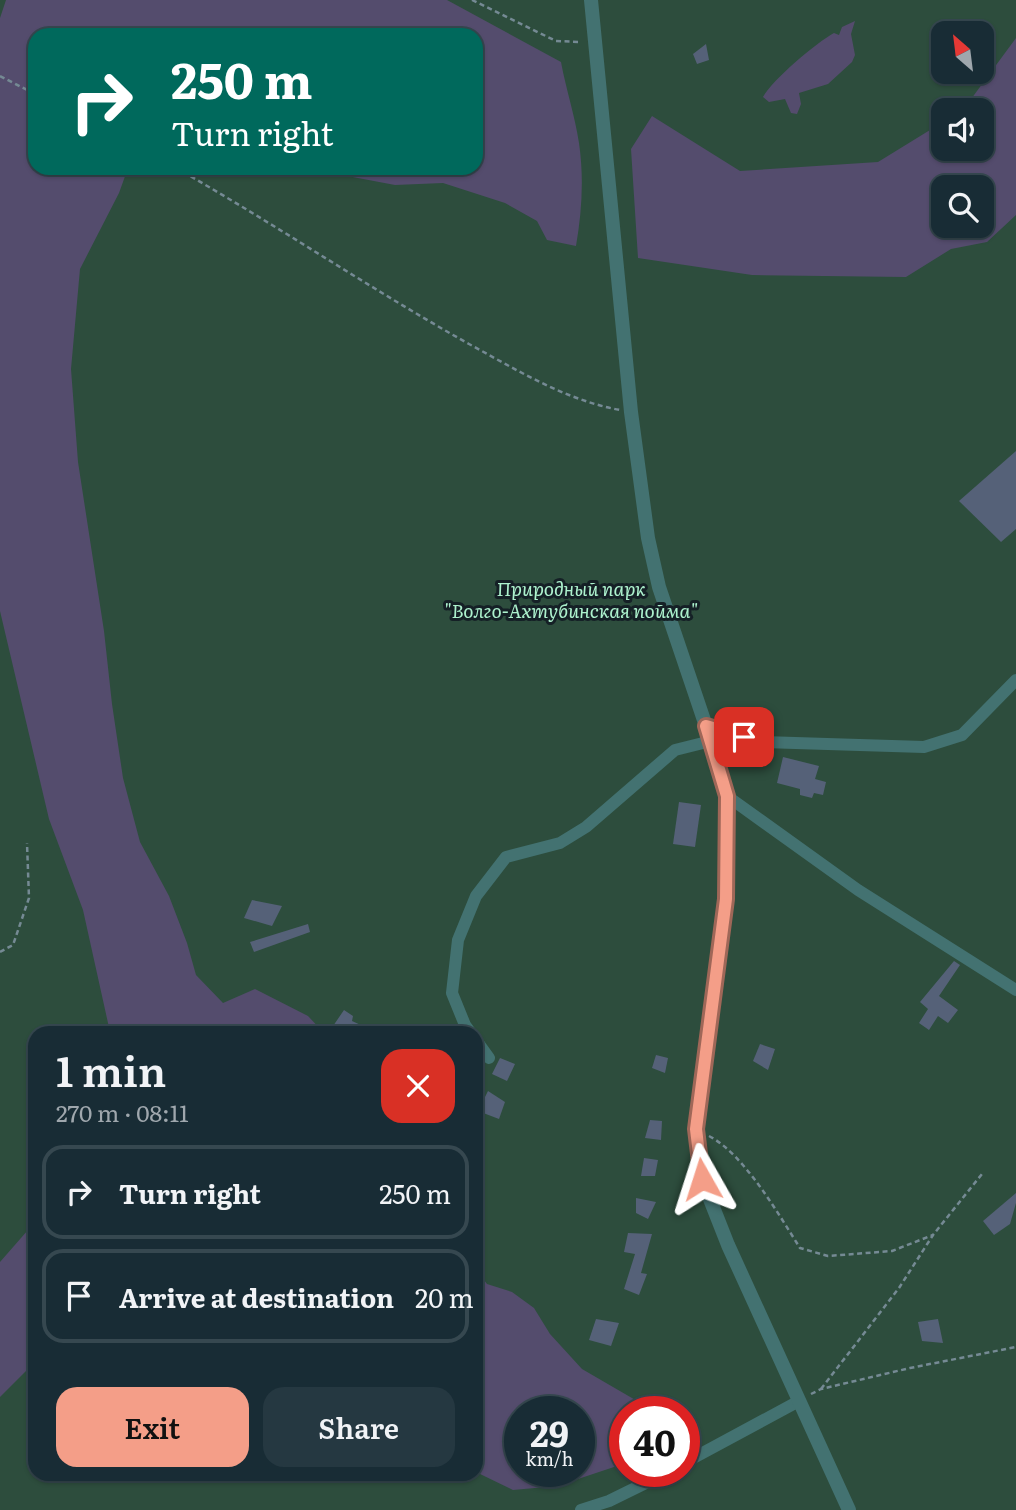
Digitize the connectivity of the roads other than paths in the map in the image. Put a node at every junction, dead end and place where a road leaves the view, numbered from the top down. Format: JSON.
{"nodes":[{"id":1,"x":591,"y":0,"type":"edge"},
{"id":2,"x":1016,"y":680,"type":"edge"},
{"id":3,"x":706,"y":726,"type":"junction"},
{"id":4,"x":711,"y":741,"type":"junction"},
{"id":5,"x":727,"y":796,"type":"junction"},
{"id":6,"x":1016,"y":990,"type":"edge"},
{"id":7,"x":466,"y":1026,"type":"edge"},
{"id":8,"x":483,"y":1050,"type":"edge"},
{"id":9,"x":489,"y":1058,"type":"dead end"},
{"id":10,"x":799,"y":1401,"type":"junction"},
{"id":11,"x":700,"y":1454,"type":"edge"},
{"id":12,"x":637,"y":1487,"type":"edge"},
{"id":13,"x":581,"y":1510,"type":"edge"},
{"id":14,"x":849,"y":1510,"type":"edge"}],
"edges":[{"from":1,"to":3,"type":"street"},
{"from":2,"to":3,"type":"street"},
{"from":3,"to":4,"type":"street"},
{"from":4,"to":5,"type":"street"},
{"from":4,"to":7,"type":"street"},
{"from":5,"to":6,"type":"street"},
{"from":5,"to":10,"type":"street"},
{"from":8,"to":9,"type":"street"},
{"from":10,"to":11,"type":"street"},
{"from":10,"to":14,"type":"street"},
{"from":12,"to":13,"type":"street"}]}
